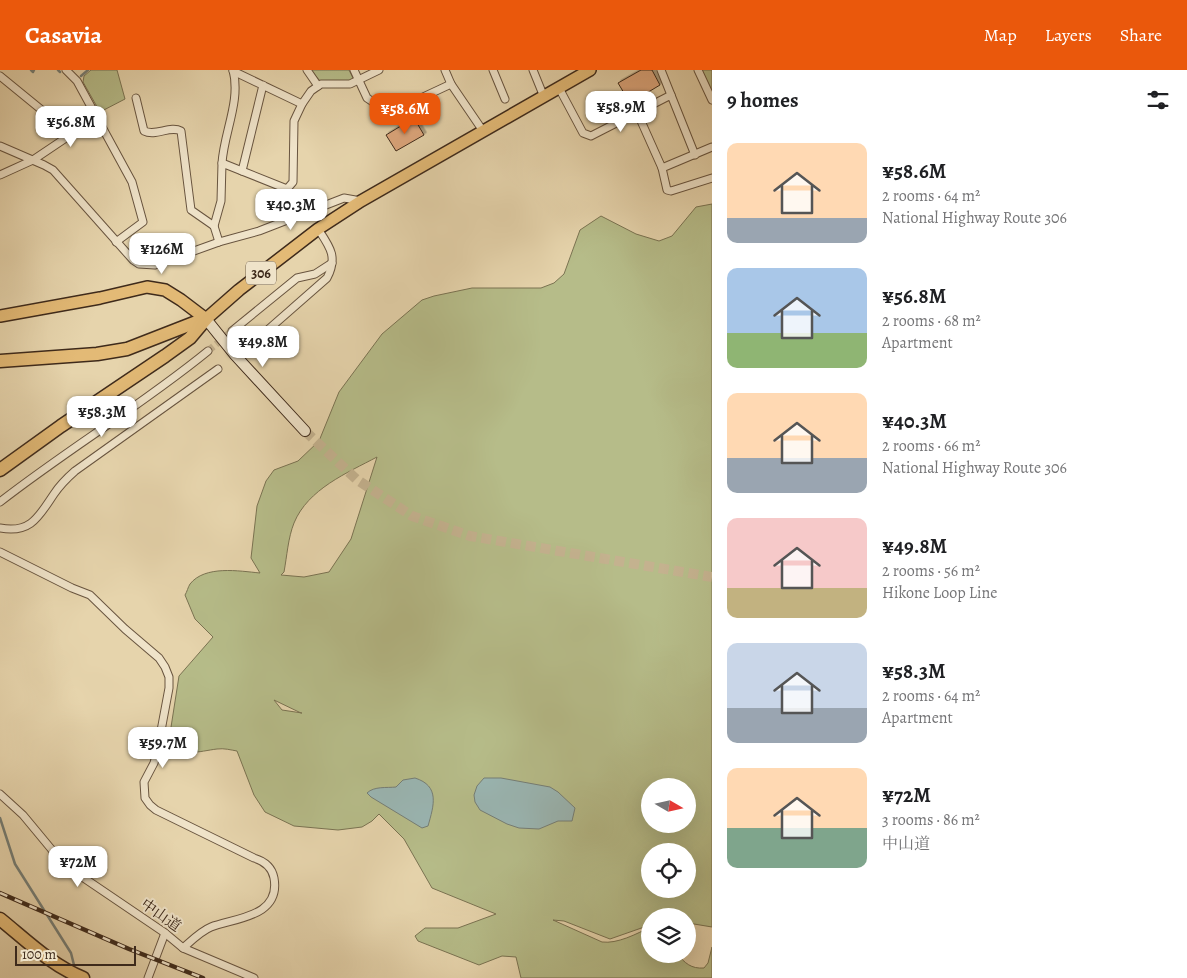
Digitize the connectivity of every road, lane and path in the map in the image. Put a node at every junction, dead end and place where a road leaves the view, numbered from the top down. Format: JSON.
{"nodes":[{"id":1,"x":66,"y":70,"type":"edge"},
{"id":2,"x":307,"y":70,"type":"edge"},
{"id":3,"x":354,"y":70,"type":"edge"},
{"id":4,"x":379,"y":70,"type":"edge"},
{"id":5,"x":445,"y":70,"type":"edge"},
{"id":6,"x":493,"y":70,"type":"edge"},
{"id":7,"x":532,"y":70,"type":"edge"},
{"id":8,"x":590,"y":70,"type":"edge"},
{"id":9,"x":661,"y":70,"type":"edge"},
{"id":10,"x":698,"y":70,"type":"edge"},
{"id":11,"x":233,"y":71,"type":"edge"},
{"id":12,"x":578,"y":73,"type":"edge"},
{"id":13,"x":0,"y":76,"type":"edge"},
{"id":14,"x":358,"y":80,"type":"junction"},
{"id":15,"x":451,"y":84,"type":"junction"},
{"id":16,"x":263,"y":85,"type":"junction"},
{"id":17,"x":318,"y":86,"type":"junction"},
{"id":18,"x":559,"y":88,"type":"junction"},
{"id":19,"x":671,"y":94,"type":"junction"},
{"id":20,"x":544,"y":97,"type":"junction"},
{"id":21,"x":136,"y":98,"type":"dead end"},
{"id":22,"x":505,"y":99,"type":"dead end"},
{"id":23,"x":712,"y":100,"type":"edge"},
{"id":24,"x":302,"y":104,"type":"junction"},
{"id":25,"x":637,"y":112,"type":"junction"},
{"id":26,"x":97,"y":117,"type":"junction"},
{"id":27,"x":483,"y":132,"type":"junction"},
{"id":28,"x":71,"y":134,"type":"junction"},
{"id":29,"x":0,"y":146,"type":"edge"},
{"id":30,"x":712,"y":147,"type":"edge"},
{"id":31,"x":695,"y":155,"type":"junction"},
{"id":32,"x":33,"y":160,"type":"junction"},
{"id":33,"x":222,"y":163,"type":"junction"},
{"id":34,"x":662,"y":168,"type":"junction"},
{"id":35,"x":242,"y":171,"type":"junction"},
{"id":36,"x":0,"y":175,"type":"edge"},
{"id":37,"x":712,"y":178,"type":"edge"},
{"id":38,"x":361,"y":201,"type":"junction"},
{"id":39,"x":214,"y":226,"type":"junction"},
{"id":40,"x":318,"y":229,"type":"junction"},
{"id":41,"x":116,"y":242,"type":"junction"},
{"id":42,"x":219,"y":242,"type":"junction"},
{"id":43,"x":332,"y":263,"type":"junction"},
{"id":44,"x":0,"y":316,"type":"edge"},
{"id":45,"x":206,"y":319,"type":"junction"},
{"id":46,"x":232,"y":331,"type":"tunnel mouth"},
{"id":47,"x":246,"y":349,"type":"dead end"},
{"id":48,"x":208,"y":351,"type":"tunnel mouth"},
{"id":49,"x":0,"y":361,"type":"edge"},
{"id":50,"x":218,"y":369,"type":"dead end"},
{"id":51,"x":305,"y":430,"type":"tunnel mouth"},
{"id":52,"x":0,"y":470,"type":"edge"},
{"id":53,"x":0,"y":502,"type":"edge"},
{"id":54,"x":0,"y":528,"type":"edge"},
{"id":55,"x":0,"y":552,"type":"edge"},
{"id":56,"x":0,"y":794,"type":"edge"},
{"id":57,"x":0,"y":919,"type":"edge"},
{"id":58,"x":165,"y":933,"type":"junction"},
{"id":59,"x":183,"y":948,"type":"junction"},
{"id":60,"x":83,"y":978,"type":"edge"},
{"id":61,"x":148,"y":978,"type":"edge"},
{"id":62,"x":254,"y":978,"type":"edge"}],
"edges":[{"from":1,"to":26,"type":"street"},
{"from":2,"to":17,"type":"street"},
{"from":3,"to":14,"type":"street"},
{"from":4,"to":14,"type":"street"},
{"from":5,"to":15,"type":"street"},
{"from":6,"to":22,"type":"street"},
{"from":7,"to":20,"type":"street"},
{"from":8,"to":12,"type":"highway","number":"306"},
{"from":9,"to":19,"type":"street"},
{"from":10,"to":23,"type":"street"},
{"from":11,"to":16,"type":"street"},
{"from":11,"to":33,"type":"street"},
{"from":12,"to":18,"type":"highway","number":"306"},
{"from":13,"to":28,"type":"street"},
{"from":14,"to":15,"type":"street"},
{"from":14,"to":17,"type":"street"},
{"from":15,"to":27,"type":"street"},
{"from":16,"to":24,"type":"street"},
{"from":16,"to":35,"type":"street"},
{"from":17,"to":24,"type":"street"},
{"from":18,"to":20,"type":"highway","number":"306"},
{"from":18,"to":25,"type":"street"},
{"from":19,"to":25,"type":"street"},
{"from":19,"to":31,"type":"street"},
{"from":20,"to":27,"type":"highway","number":"306"},
{"from":21,"to":39,"type":"street"},
{"from":24,"to":35,"type":"street"},
{"from":25,"to":34,"type":"street"},
{"from":26,"to":28,"type":"street"},
{"from":26,"to":41,"type":"street"},
{"from":27,"to":38,"type":"highway","number":"306"},
{"from":28,"to":32,"type":"street"},
{"from":29,"to":32,"type":"street"},
{"from":30,"to":31,"type":"street"},
{"from":31,"to":34,"type":"street"},
{"from":32,"to":36,"type":"street"},
{"from":32,"to":41,"type":"street"},
{"from":33,"to":35,"type":"street"},
{"from":33,"to":39,"type":"street"},
{"from":34,"to":37,"type":"street"},
{"from":38,"to":40,"type":"highway","number":"306"},
{"from":38,"to":42,"type":"street"},
{"from":39,"to":42,"type":"street"},
{"from":40,"to":43,"type":"street"},
{"from":40,"to":45,"type":"highway","number":"306"},
{"from":41,"to":42,"type":"street"},
{"from":43,"to":46,"type":"street"},
{"from":43,"to":47,"type":"street"},
{"from":44,"to":45,"type":"highway"},
{"from":45,"to":49,"type":"highway"},
{"from":45,"to":51,"type":"main road"},
{"from":45,"to":52,"type":"highway"},
{"from":48,"to":53,"type":"street"},
{"from":50,"to":54,"type":"street"},
{"from":55,"to":59,"type":"street"},
{"from":56,"to":58,"type":"street","name":"中山道"},
{"from":57,"to":60,"type":"highway"},
{"from":58,"to":59,"type":"street","name":"中山道"},
{"from":58,"to":61,"type":"street"},
{"from":59,"to":62,"type":"street","name":"中山道"}]}
